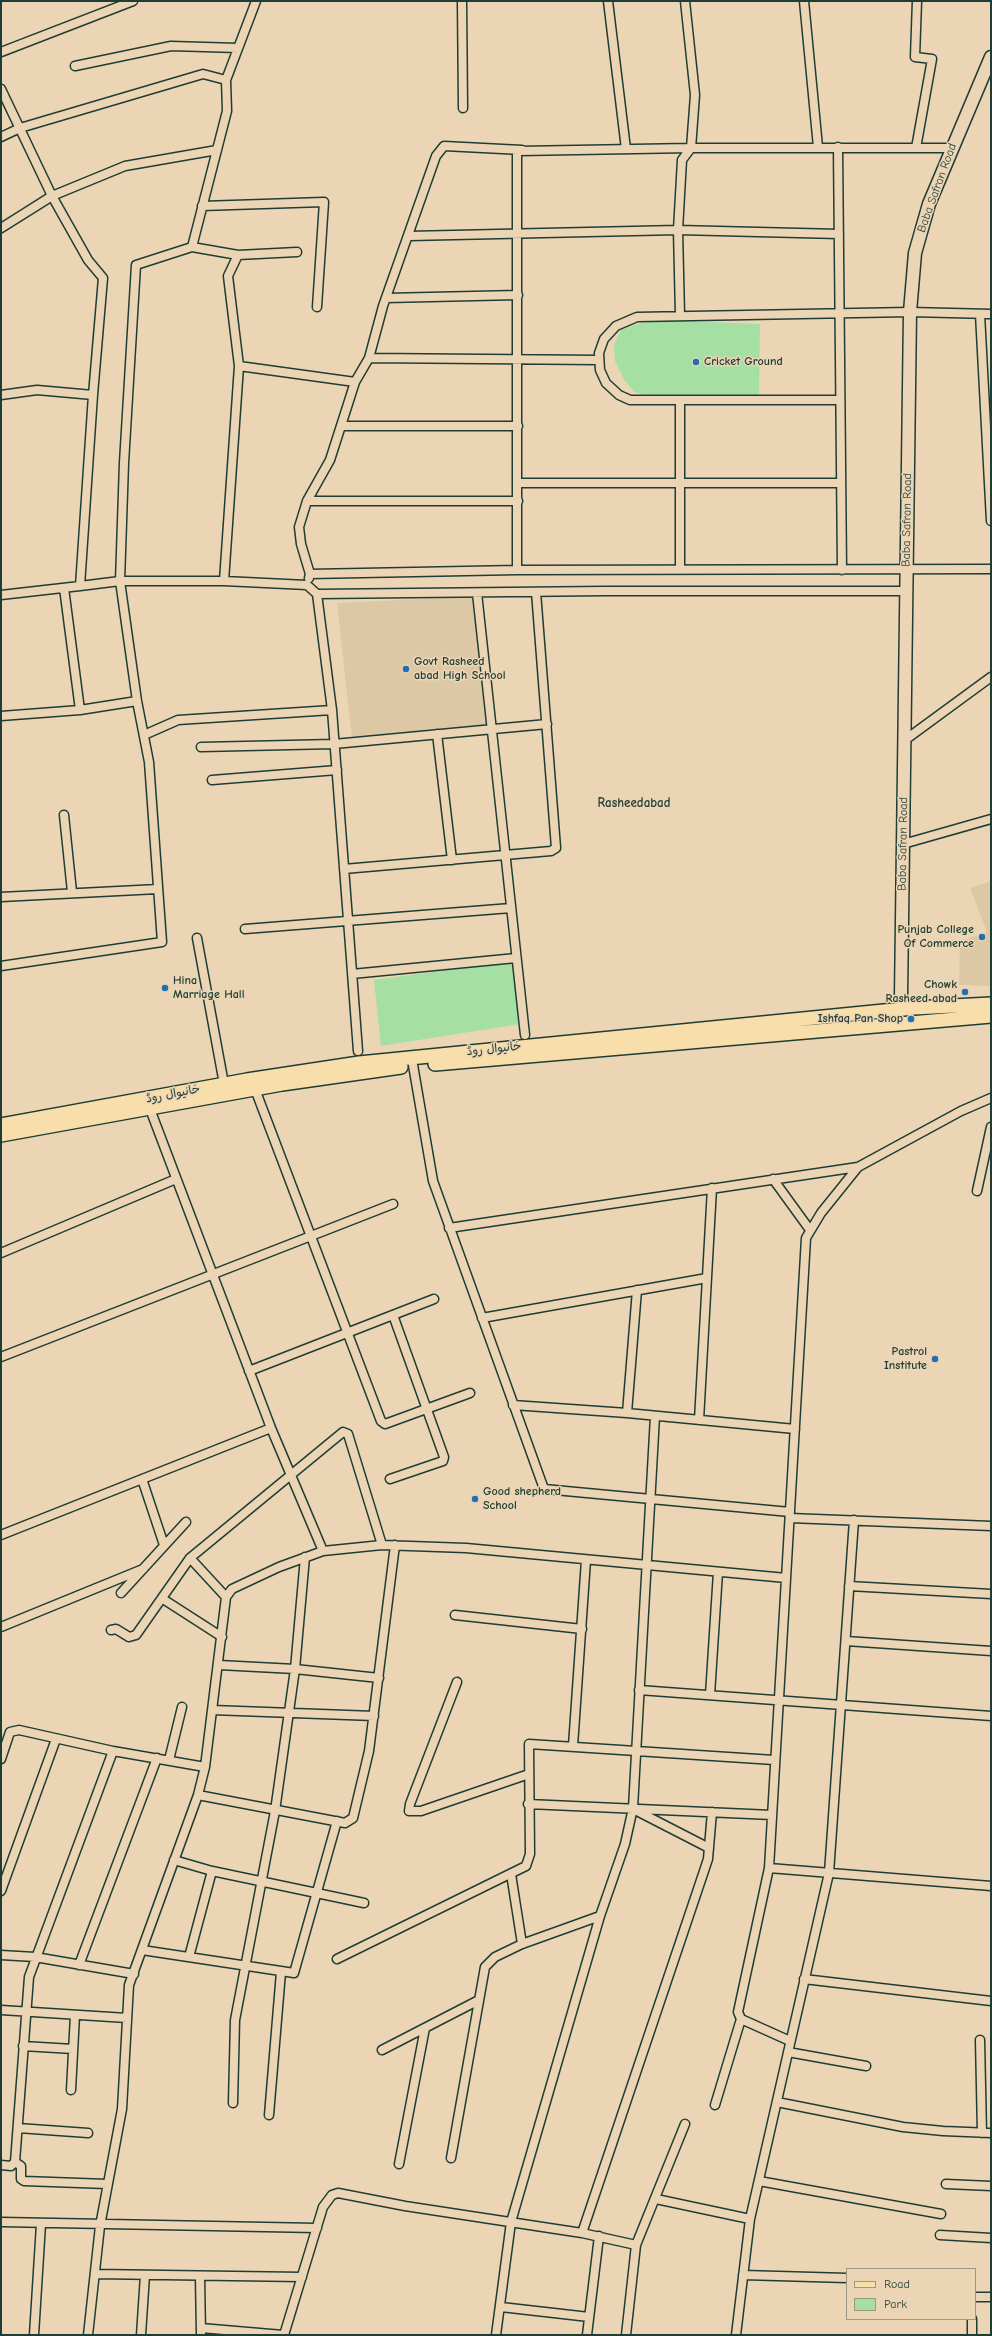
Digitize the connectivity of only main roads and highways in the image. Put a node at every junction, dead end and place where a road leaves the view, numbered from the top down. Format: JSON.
{"nodes":[{"id":1,"x":991,"y":57,"type":"edge"},
{"id":2,"x":901,"y":997,"type":"dead end"},
{"id":3,"x":991,"y":1004,"type":"edge"},
{"id":4,"x":991,"y":1016,"type":"edge"},
{"id":5,"x":1,"y":1125,"type":"edge"},
{"id":6,"x":1,"y":1135,"type":"edge"}],
"edges":[{"from":1,"to":2,"type":"main road","name":"Baba Safran Road"},
{"from":3,"to":5,"type":"main road","name":"خانیوال روڈ"},
{"from":4,"to":6,"type":"main road","name":"خانیوال روڈ"}]}
